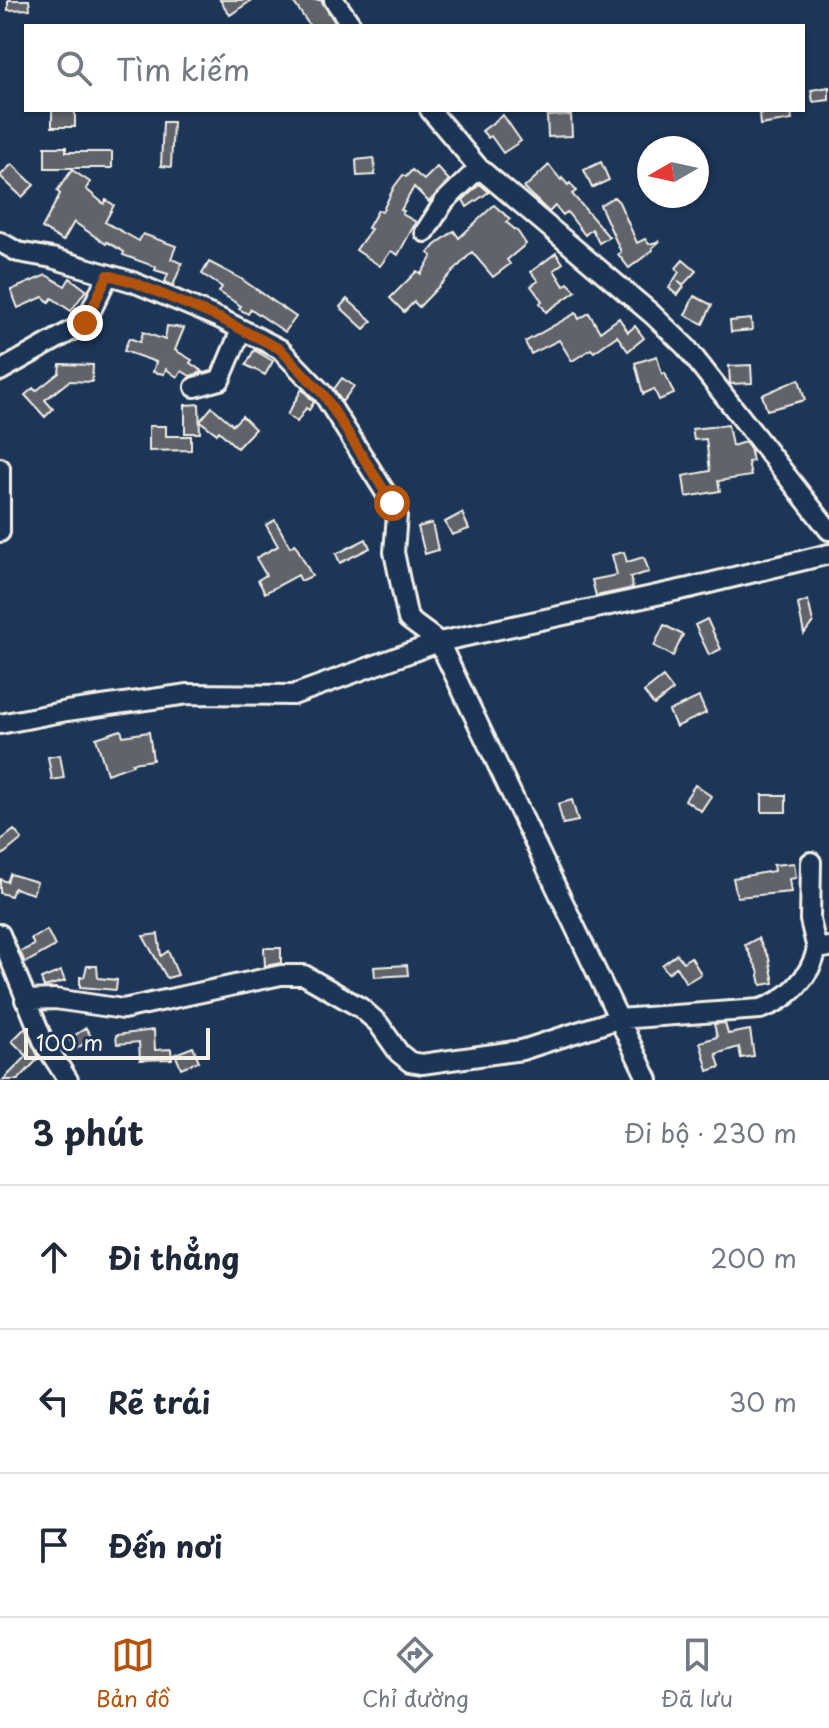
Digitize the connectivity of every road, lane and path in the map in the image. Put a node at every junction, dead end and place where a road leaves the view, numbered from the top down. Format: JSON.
{"nodes":[{"id":1,"x":334,"y":0,"type":"edge"},
{"id":2,"x":351,"y":24,"type":"edge"},
{"id":3,"x":432,"y":112,"type":"edge"},
{"id":4,"x":479,"y":168,"type":"junction"},
{"id":5,"x":425,"y":232,"type":"dead end"},
{"id":6,"x":0,"y":242,"type":"edge"},
{"id":7,"x":108,"y":275,"type":"junction"},
{"id":8,"x":241,"y":330,"type":"junction"},
{"id":9,"x":0,"y":371,"type":"edge"},
{"id":10,"x":195,"y":387,"type":"dead end"},
{"id":11,"x":0,"y":468,"type":"edge"},
{"id":12,"x":829,"y":530,"type":"edge"},
{"id":13,"x":0,"y":532,"type":"edge"},
{"id":14,"x":829,"y":554,"type":"edge"},
{"id":15,"x":439,"y":642,"type":"junction"},
{"id":16,"x":0,"y":724,"type":"edge"},
{"id":17,"x":811,"y":862,"type":"dead end"},
{"id":18,"x":0,"y":935,"type":"edge"},
{"id":19,"x":823,"y":948,"type":"edge"},
{"id":20,"x":25,"y":1000,"type":"junction"},
{"id":21,"x":618,"y":1019,"type":"junction"},
{"id":22,"x":68,"y":1080,"type":"edge"},
{"id":23,"x":648,"y":1080,"type":"edge"}],
"edges":[{"from":1,"to":2,"type":"street"},
{"from":3,"to":4,"type":"street"},
{"from":4,"to":5,"type":"street"},
{"from":4,"to":12,"type":"street"},
{"from":6,"to":7,"type":"street"},
{"from":7,"to":8,"type":"street"},
{"from":7,"to":9,"type":"street"},
{"from":8,"to":10,"type":"street"},
{"from":8,"to":15,"type":"street"},
{"from":11,"to":13,"type":"street"},
{"from":14,"to":15,"type":"street"},
{"from":15,"to":16,"type":"street"},
{"from":15,"to":21,"type":"street"},
{"from":17,"to":19,"type":"street"},
{"from":18,"to":20,"type":"street"},
{"from":19,"to":21,"type":"street"},
{"from":20,"to":21,"type":"street"},
{"from":20,"to":22,"type":"street"},
{"from":21,"to":23,"type":"street"}]}
